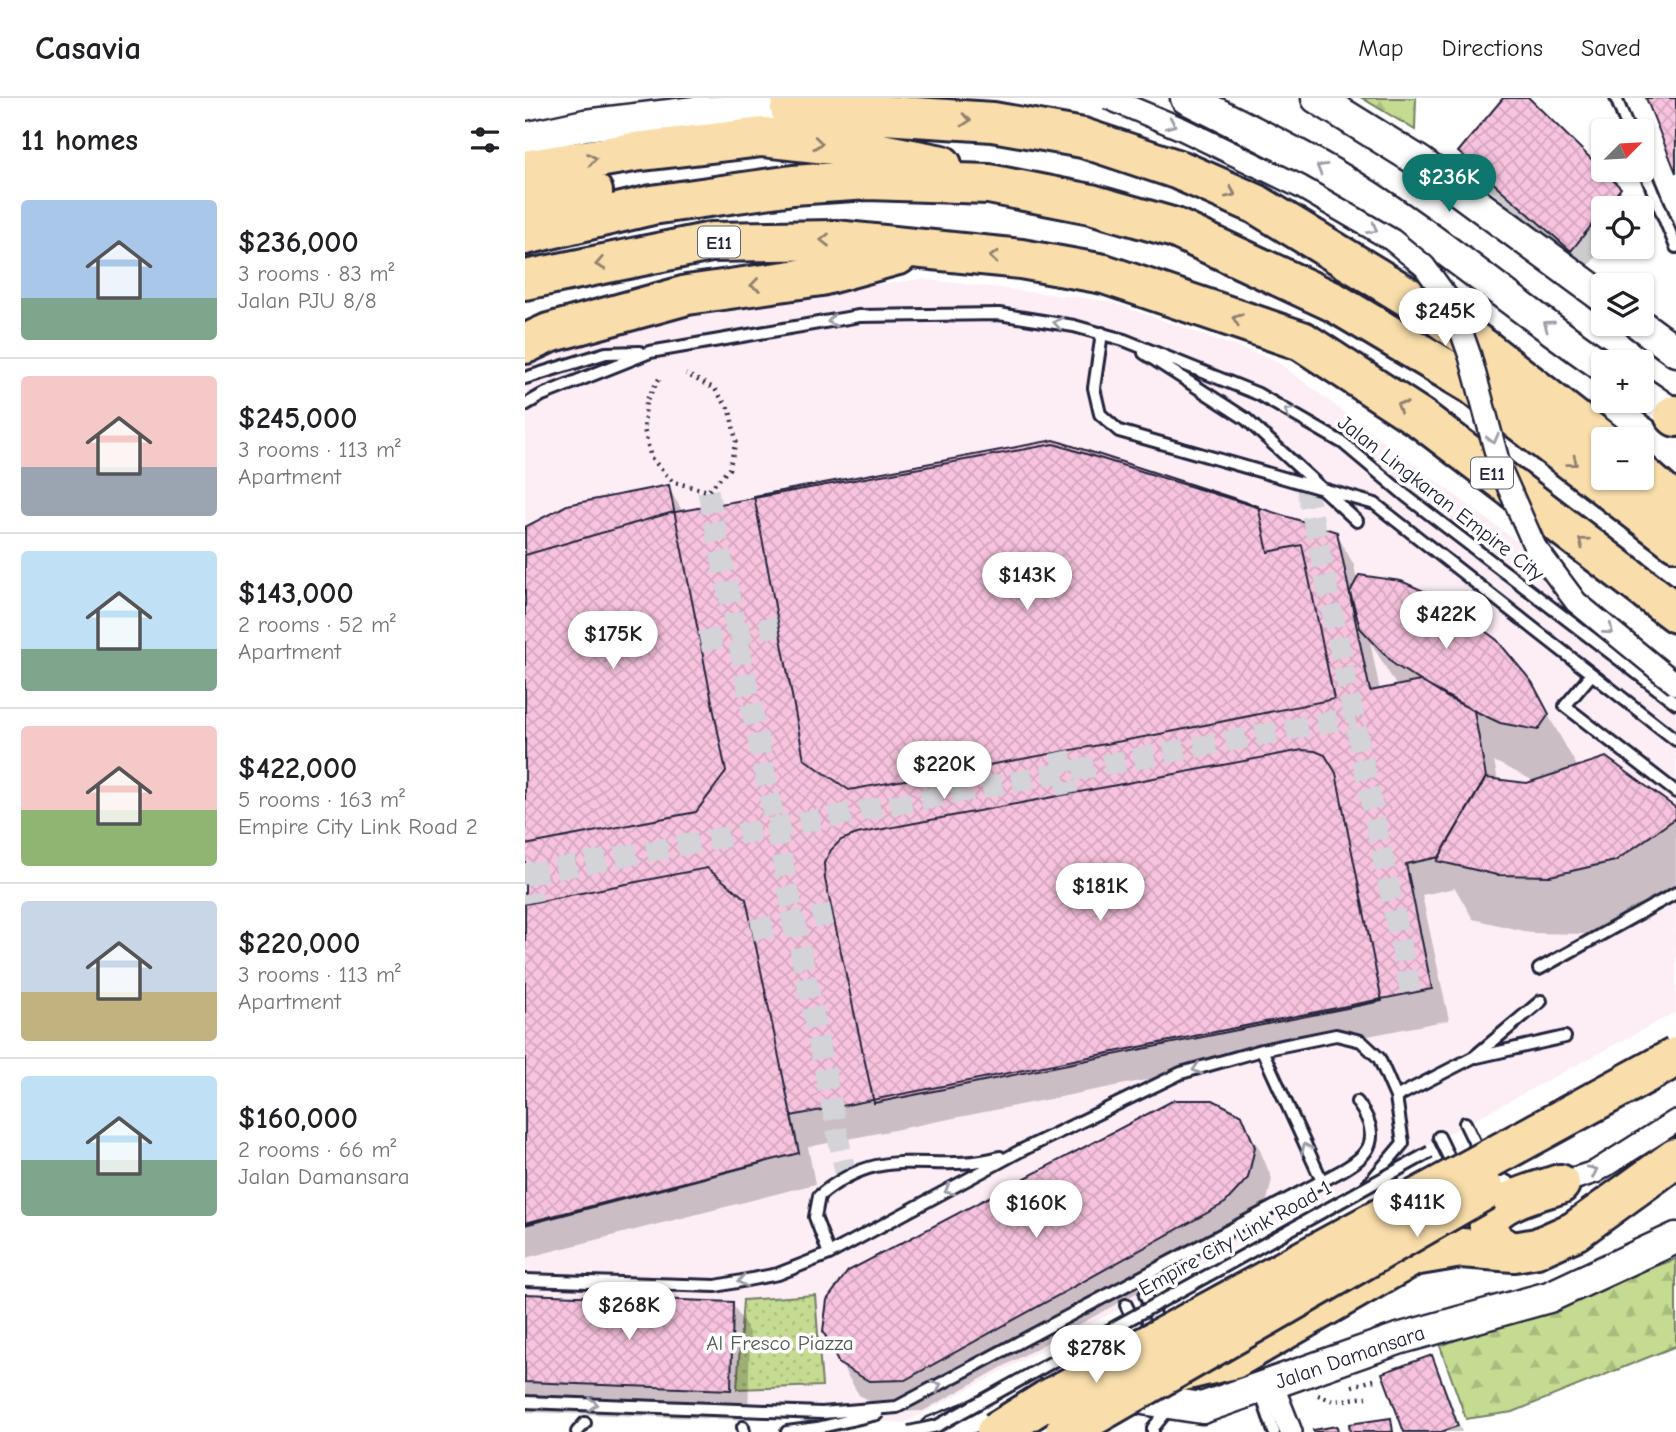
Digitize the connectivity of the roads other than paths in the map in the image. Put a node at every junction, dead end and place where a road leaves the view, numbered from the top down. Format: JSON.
{"nodes":[{"id":1,"x":852,"y":98,"type":"edge"},
{"id":2,"x":1108,"y":98,"type":"edge"},
{"id":3,"x":1186,"y":98,"type":"edge"},
{"id":4,"x":1317,"y":98,"type":"edge"},
{"id":5,"x":1616,"y":98,"type":"edge"},
{"id":6,"x":790,"y":109,"type":"junction"},
{"id":7,"x":1624,"y":119,"type":"edge"},
{"id":8,"x":525,"y":138,"type":"edge"},
{"id":9,"x":525,"y":170,"type":"edge"},
{"id":10,"x":1649,"y":182,"type":"edge"},
{"id":11,"x":989,"y":184,"type":"junction"},
{"id":12,"x":793,"y":185,"type":"junction"},
{"id":13,"x":525,"y":207,"type":"edge"},
{"id":14,"x":525,"y":235,"type":"edge"},
{"id":15,"x":1676,"y":247,"type":"edge"},
{"id":16,"x":917,"y":250,"type":"junction"},
{"id":17,"x":525,"y":280,"type":"edge"},
{"id":18,"x":1591,"y":288,"type":"edge"},
{"id":19,"x":1102,"y":333,"type":"junction"},
{"id":20,"x":1654,"y":335,"type":"edge"},
{"id":21,"x":1124,"y":340,"type":"junction"},
{"id":22,"x":525,"y":344,"type":"edge"},
{"id":23,"x":1676,"y":351,"type":"edge"},
{"id":24,"x":650,"y":352,"type":"junction"},
{"id":25,"x":1591,"y":357,"type":"edge"},
{"id":26,"x":525,"y":378,"type":"edge"},
{"id":27,"x":1654,"y":401,"type":"edge"},
{"id":28,"x":525,"y":405,"type":"edge"},
{"id":29,"x":1675,"y":416,"type":"edge"},
{"id":30,"x":1591,"y":433,"type":"edge"},
{"id":31,"x":1654,"y":483,"type":"edge"},
{"id":32,"x":1654,"y":485,"type":"edge"},
{"id":33,"x":1322,"y":489,"type":"junction"},
{"id":34,"x":1676,"y":499,"type":"edge"},
{"id":35,"x":1676,"y":505,"type":"edge"},
{"id":36,"x":1357,"y":521,"type":"dead end"},
{"id":37,"x":1676,"y":541,"type":"edge"},
{"id":38,"x":1676,"y":613,"type":"edge"},
{"id":39,"x":1592,"y":674,"type":"junction"},
{"id":40,"x":1676,"y":684,"type":"edge"},
{"id":41,"x":1676,"y":703,"type":"edge"},
{"id":42,"x":1676,"y":740,"type":"edge"},
{"id":43,"x":1676,"y":792,"type":"edge"},
{"id":44,"x":1676,"y":894,"type":"edge"},
{"id":45,"x":1539,"y":969,"type":"dead end"},
{"id":46,"x":1541,"y":1001,"type":"dead end"},
{"id":47,"x":1565,"y":1037,"type":"dead end"},
{"id":48,"x":1262,"y":1050,"type":"junction"},
{"id":49,"x":1676,"y":1057,"type":"edge"},
{"id":50,"x":1474,"y":1058,"type":"junction"},
{"id":51,"x":1676,"y":1082,"type":"edge"},
{"id":52,"x":1396,"y":1097,"type":"junction"},
{"id":53,"x":1357,"y":1102,"type":"dead end"},
{"id":54,"x":1676,"y":1121,"type":"edge"},
{"id":55,"x":1465,"y":1124,"type":"dead end"},
{"id":56,"x":1439,"y":1137,"type":"dead end"},
{"id":57,"x":1020,"y":1151,"type":"junction"},
{"id":58,"x":1430,"y":1152,"type":"dead end"},
{"id":59,"x":1676,"y":1158,"type":"edge"},
{"id":60,"x":1322,"y":1181,"type":"junction"},
{"id":61,"x":1560,"y":1184,"type":"junction"},
{"id":62,"x":1366,"y":1186,"type":"junction"},
{"id":63,"x":1522,"y":1191,"type":"junction"},
{"id":64,"x":1456,"y":1194,"type":"junction"},
{"id":65,"x":1676,"y":1238,"type":"edge"},
{"id":66,"x":1514,"y":1252,"type":"junction"},
{"id":67,"x":829,"y":1254,"type":"junction"},
{"id":68,"x":525,"y":1280,"type":"edge"},
{"id":69,"x":1145,"y":1295,"type":"dead end"},
{"id":70,"x":1126,"y":1305,"type":"dead end"},
{"id":71,"x":1151,"y":1334,"type":"junction"},
{"id":72,"x":1157,"y":1353,"type":"dead end"},
{"id":73,"x":1170,"y":1356,"type":"dead end"},
{"id":74,"x":1234,"y":1359,"type":"junction"},
{"id":75,"x":1265,"y":1386,"type":"junction"},
{"id":76,"x":1032,"y":1393,"type":"joint"},
{"id":77,"x":1100,"y":1393,"type":"junction"},
{"id":78,"x":525,"y":1402,"type":"edge"},
{"id":79,"x":1172,"y":1405,"type":"junction"},
{"id":80,"x":897,"y":1407,"type":"junction"},
{"id":81,"x":585,"y":1423,"type":"dead end"},
{"id":82,"x":577,"y":1432,"type":"edge"},
{"id":83,"x":787,"y":1432,"type":"edge"},
{"id":84,"x":909,"y":1432,"type":"edge"},
{"id":85,"x":934,"y":1432,"type":"edge"},
{"id":86,"x":996,"y":1432,"type":"edge"},
{"id":87,"x":1021,"y":1432,"type":"edge"},
{"id":88,"x":1065,"y":1432,"type":"edge"},
{"id":89,"x":1153,"y":1432,"type":"edge"},
{"id":90,"x":1273,"y":1432,"type":"edge"},
{"id":91,"x":1291,"y":1432,"type":"edge"}],
"edges":[{"from":1,"to":6,"type":"street"},
{"from":2,"to":40,"type":"street","one_way":true,"bridge":true},
{"from":25,"to":3,"type":"street","one_way":true},
{"from":4,"to":18,"type":"street"},
{"from":5,"to":7,"type":"lane"},
{"from":6,"to":8,"type":"street"},
{"from":6,"to":30,"type":"highway","one_way":true},
{"from":9,"to":11,"type":"highway","one_way":true},
{"from":10,"to":15,"type":"lane"},
{"from":11,"to":12,"type":"highway","number":"E11"},
{"from":11,"to":37,"type":"highway","number":"E11","one_way":true},
{"from":12,"to":13,"type":"highway"},
{"from":12,"to":14,"type":"highway","number":"E11"},
{"from":16,"to":17,"type":"highway","number":"E11","one_way":true},
{"from":16,"to":22,"type":"highway","one_way":true},
{"from":38,"to":16,"type":"highway","number":"E11","one_way":true},
{"from":19,"to":21,"type":"lane","name":"Jalan Lingkaran Empire City"},
{"from":19,"to":24,"type":"lane","name":"Jalan Lingkaran Empire City","one_way":true},
{"from":19,"to":33,"type":"lane"},
{"from":20,"to":23,"type":"street"},
{"from":21,"to":33,"type":"lane","name":"Jalan Lingkaran Empire City"},
{"from":41,"to":21,"type":"lane","name":"Jalan Lingkaran Empire City","one_way":true},
{"from":24,"to":26,"type":"lane"},
{"from":24,"to":28,"type":"lane","name":"Jalan Lingkaran Empire City"},
{"from":27,"to":29,"type":"street"},
{"from":31,"to":34,"type":"highway"},
{"from":32,"to":35,"type":"highway"},
{"from":33,"to":36,"type":"lane","name":"Jalan Lingkaran Empire City"},
{"from":33,"to":39,"type":"lane"},
{"from":39,"to":42,"type":"lane"},
{"from":39,"to":43,"type":"lane"},
{"from":44,"to":45,"type":"lane"},
{"from":46,"to":50,"type":"lane"},
{"from":47,"to":50,"type":"lane"},
{"from":48,"to":52,"type":"lane"},
{"from":48,"to":57,"type":"lane","one_way":true},
{"from":60,"to":48,"type":"lane","one_way":true},
{"from":49,"to":86,"type":"highway","bridge":true},
{"from":50,"to":52,"type":"lane"},
{"from":51,"to":88,"type":"highway","bridge":true},
{"from":52,"to":62,"type":"lane"},
{"from":53,"to":60,"type":"lane"},
{"from":61,"to":54,"type":"street","one_way":true},
{"from":55,"to":63,"type":"lane"},
{"from":56,"to":64,"type":"lane"},
{"from":57,"to":67,"type":"lane","one_way":true},
{"from":57,"to":67,"type":"lane"},
{"from":58,"to":62,"type":"lane","name":"Empire City Link Road 1","bridge":true},
{"from":59,"to":66,"type":"highway"},
{"from":80,"to":60,"type":"lane","one_way":true},
{"from":61,"to":63,"type":"street"},
{"from":61,"to":66,"type":"highway"},
{"from":62,"to":84,"type":"lane","name":"Empire City Link Road 1","bridge":true},
{"from":63,"to":64,"type":"street"},
{"from":64,"to":71,"type":"street"},
{"from":65,"to":75,"type":"street","name":"Jalan Damansara"},
{"from":66,"to":74,"type":"highway"},
{"from":67,"to":68,"type":"lane","one_way":true},
{"from":69,"to":71,"type":"lane"},
{"from":70,"to":71,"type":"lane"},
{"from":71,"to":72,"type":"lane"},
{"from":71,"to":76,"type":"street"},
{"from":73,"to":74,"type":"lane"},
{"from":74,"to":77,"type":"highway"},
{"from":75,"to":79,"type":"street","name":"Jalan Damansara"},
{"from":75,"to":90,"type":"lane"},
{"from":75,"to":91,"type":"street"},
{"from":76,"to":85,"type":"street"},
{"from":77,"to":79,"type":"street","name":"Jalan Damansara"},
{"from":77,"to":87,"type":"street"},
{"from":78,"to":80,"type":"lane","one_way":true},
{"from":79,"to":89,"type":"lane"},
{"from":80,"to":83,"type":"lane"},
{"from":81,"to":82,"type":"lane"}]}
